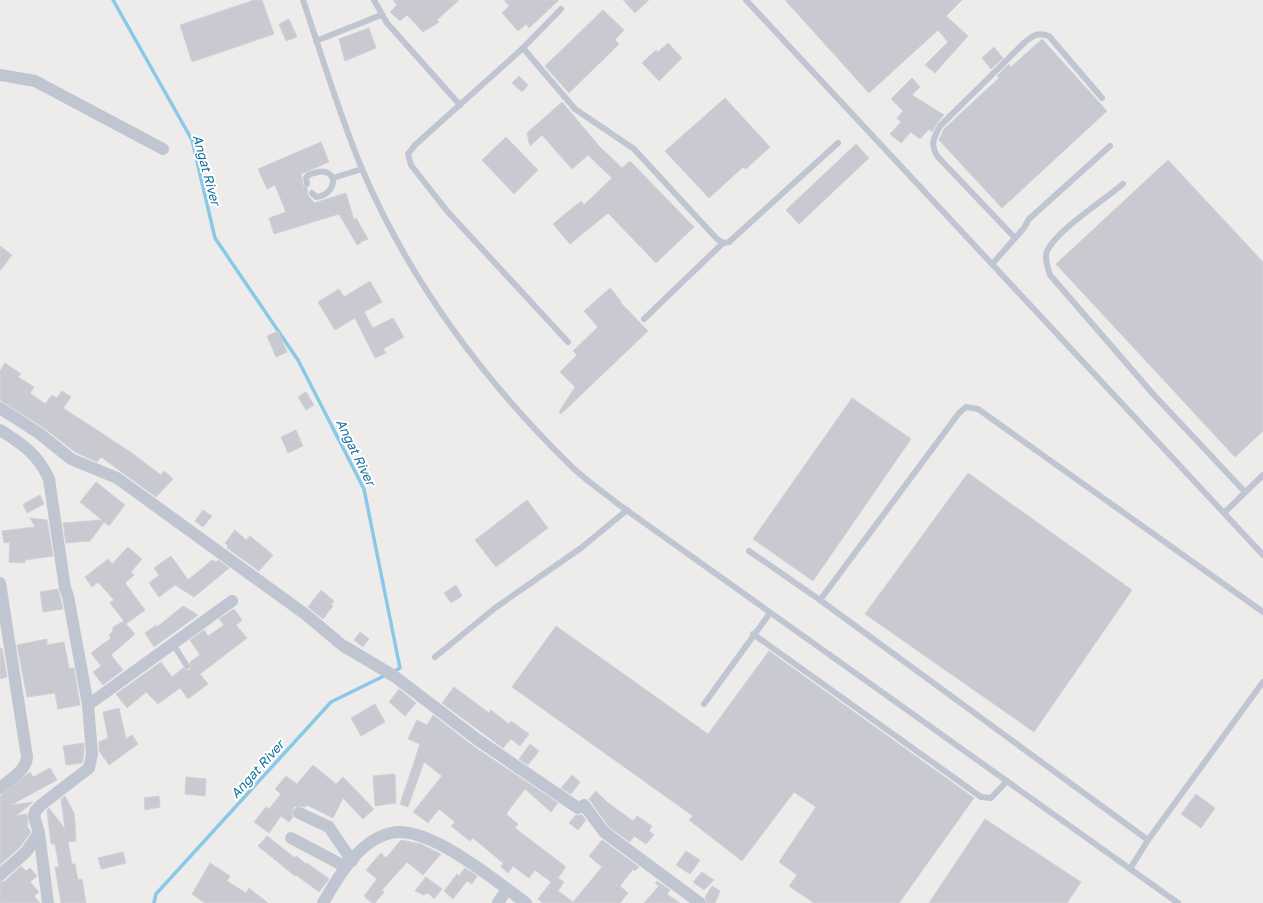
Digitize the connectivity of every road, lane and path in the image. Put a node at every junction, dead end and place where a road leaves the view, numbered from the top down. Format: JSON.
{"nodes":[{"id":1,"x":303,"y":0,"type":"edge"},
{"id":2,"x":374,"y":0,"type":"edge"},
{"id":3,"x":746,"y":0,"type":"edge"},
{"id":4,"x":561,"y":9,"type":"dead end"},
{"id":5,"x":381,"y":15,"type":"junction"},
{"id":6,"x":316,"y":41,"type":"junction"},
{"id":7,"x":523,"y":48,"type":"junction"},
{"id":8,"x":0,"y":75,"type":"edge"},
{"id":9,"x":1102,"y":98,"type":"dead end"},
{"id":10,"x":460,"y":105,"type":"junction"},
{"id":11,"x":838,"y":142,"type":"dead end"},
{"id":12,"x":1110,"y":146,"type":"dead end"},
{"id":13,"x":163,"y":149,"type":"dead end"},
{"id":14,"x":362,"y":169,"type":"junction"},
{"id":15,"x":333,"y":178,"type":"junction"},
{"id":16,"x":307,"y":184,"type":"dead end"},
{"id":17,"x":1123,"y":184,"type":"dead end"},
{"id":18,"x":312,"y":193,"type":"dead end"},
{"id":19,"x":1015,"y":238,"type":"junction"},
{"id":20,"x":723,"y":243,"type":"junction"},
{"id":21,"x":993,"y":263,"type":"junction"},
{"id":22,"x":644,"y":319,"type":"dead end"},
{"id":23,"x":568,"y":342,"type":"dead end"},
{"id":24,"x":0,"y":408,"type":"edge"},
{"id":25,"x":0,"y":430,"type":"edge"},
{"id":26,"x":1263,"y":475,"type":"edge"},
{"id":27,"x":1245,"y":492,"type":"junction"},
{"id":28,"x":627,"y":510,"type":"junction"},
{"id":29,"x":1224,"y":513,"type":"junction"},
{"id":30,"x":749,"y":551,"type":"dead end"},
{"id":31,"x":1263,"y":555,"type":"edge"},
{"id":32,"x":0,"y":583,"type":"edge"},
{"id":33,"x":820,"y":600,"type":"junction"},
{"id":34,"x":232,"y":601,"type":"dead end"},
{"id":35,"x":770,"y":612,"type":"junction"},
{"id":36,"x":1263,"y":612,"type":"edge"},
{"id":37,"x":3,"y":621,"type":"edge"},
{"id":38,"x":753,"y":634,"type":"junction"},
{"id":39,"x":173,"y":644,"type":"junction"},
{"id":40,"x":434,"y":657,"type":"dead end"},
{"id":41,"x":187,"y":666,"type":"dead end"},
{"id":42,"x":1263,"y":682,"type":"edge"},
{"id":43,"x":704,"y":704,"type":"dead end"},
{"id":44,"x":88,"y":705,"type":"junction"},
{"id":45,"x":1007,"y":781,"type":"junction"},
{"id":46,"x":0,"y":788,"type":"edge"},
{"id":47,"x":299,"y":813,"type":"dead end"},
{"id":48,"x":39,"y":833,"type":"junction"},
{"id":49,"x":291,"y":838,"type":"dead end"},
{"id":50,"x":1148,"y":840,"type":"junction"},
{"id":51,"x":349,"y":864,"type":"junction"},
{"id":52,"x":1130,"y":869,"type":"junction"},
{"id":53,"x":0,"y":875,"type":"edge"},
{"id":54,"x":507,"y":889,"type":"junction"},
{"id":55,"x":48,"y":903,"type":"edge"},
{"id":56,"x":323,"y":903,"type":"edge"},
{"id":57,"x":498,"y":903,"type":"edge"},
{"id":58,"x":526,"y":903,"type":"edge"},
{"id":59,"x":700,"y":903,"type":"edge"},
{"id":60,"x":1178,"y":903,"type":"edge"}],
"edges":[{"from":1,"to":6,"type":"lane"},
{"from":2,"to":5,"type":"lane"},
{"from":3,"to":21,"type":"lane"},
{"from":4,"to":7,"type":"lane"},
{"from":5,"to":6,"type":"lane"},
{"from":5,"to":10,"type":"lane"},
{"from":6,"to":14,"type":"lane"},
{"from":7,"to":10,"type":"lane"},
{"from":7,"to":20,"type":"lane"},
{"from":8,"to":13,"type":"street"},
{"from":9,"to":19,"type":"lane"},
{"from":10,"to":23,"type":"lane"},
{"from":11,"to":20,"type":"lane"},
{"from":12,"to":19,"type":"lane"},
{"from":14,"to":15,"type":"lane"},
{"from":14,"to":28,"type":"lane"},
{"from":15,"to":16,"type":"lane"},
{"from":15,"to":18,"type":"lane"},
{"from":17,"to":27,"type":"lane"},
{"from":19,"to":21,"type":"lane"},
{"from":20,"to":22,"type":"lane"},
{"from":21,"to":29,"type":"lane"},
{"from":24,"to":59,"type":"street"},
{"from":25,"to":44,"type":"street"},
{"from":26,"to":27,"type":"lane"},
{"from":27,"to":29,"type":"lane"},
{"from":28,"to":35,"type":"lane"},
{"from":28,"to":40,"type":"lane"},
{"from":29,"to":31,"type":"lane"},
{"from":30,"to":33,"type":"lane"},
{"from":32,"to":37,"type":"street"},
{"from":33,"to":36,"type":"lane"},
{"from":33,"to":50,"type":"lane"},
{"from":34,"to":39,"type":"street"},
{"from":35,"to":38,"type":"lane"},
{"from":35,"to":45,"type":"lane"},
{"from":37,"to":46,"type":"street"},
{"from":38,"to":43,"type":"lane"},
{"from":38,"to":45,"type":"lane"},
{"from":39,"to":41,"type":"lane"},
{"from":39,"to":44,"type":"street"},
{"from":42,"to":50,"type":"lane"},
{"from":44,"to":48,"type":"street"},
{"from":45,"to":52,"type":"lane"},
{"from":47,"to":51,"type":"street"},
{"from":48,"to":53,"type":"street"},
{"from":48,"to":55,"type":"street"},
{"from":49,"to":51,"type":"street"},
{"from":50,"to":52,"type":"lane"},
{"from":51,"to":54,"type":"street"},
{"from":51,"to":56,"type":"street"},
{"from":52,"to":60,"type":"lane"},
{"from":54,"to":57,"type":"street"},
{"from":54,"to":58,"type":"street"}]}
